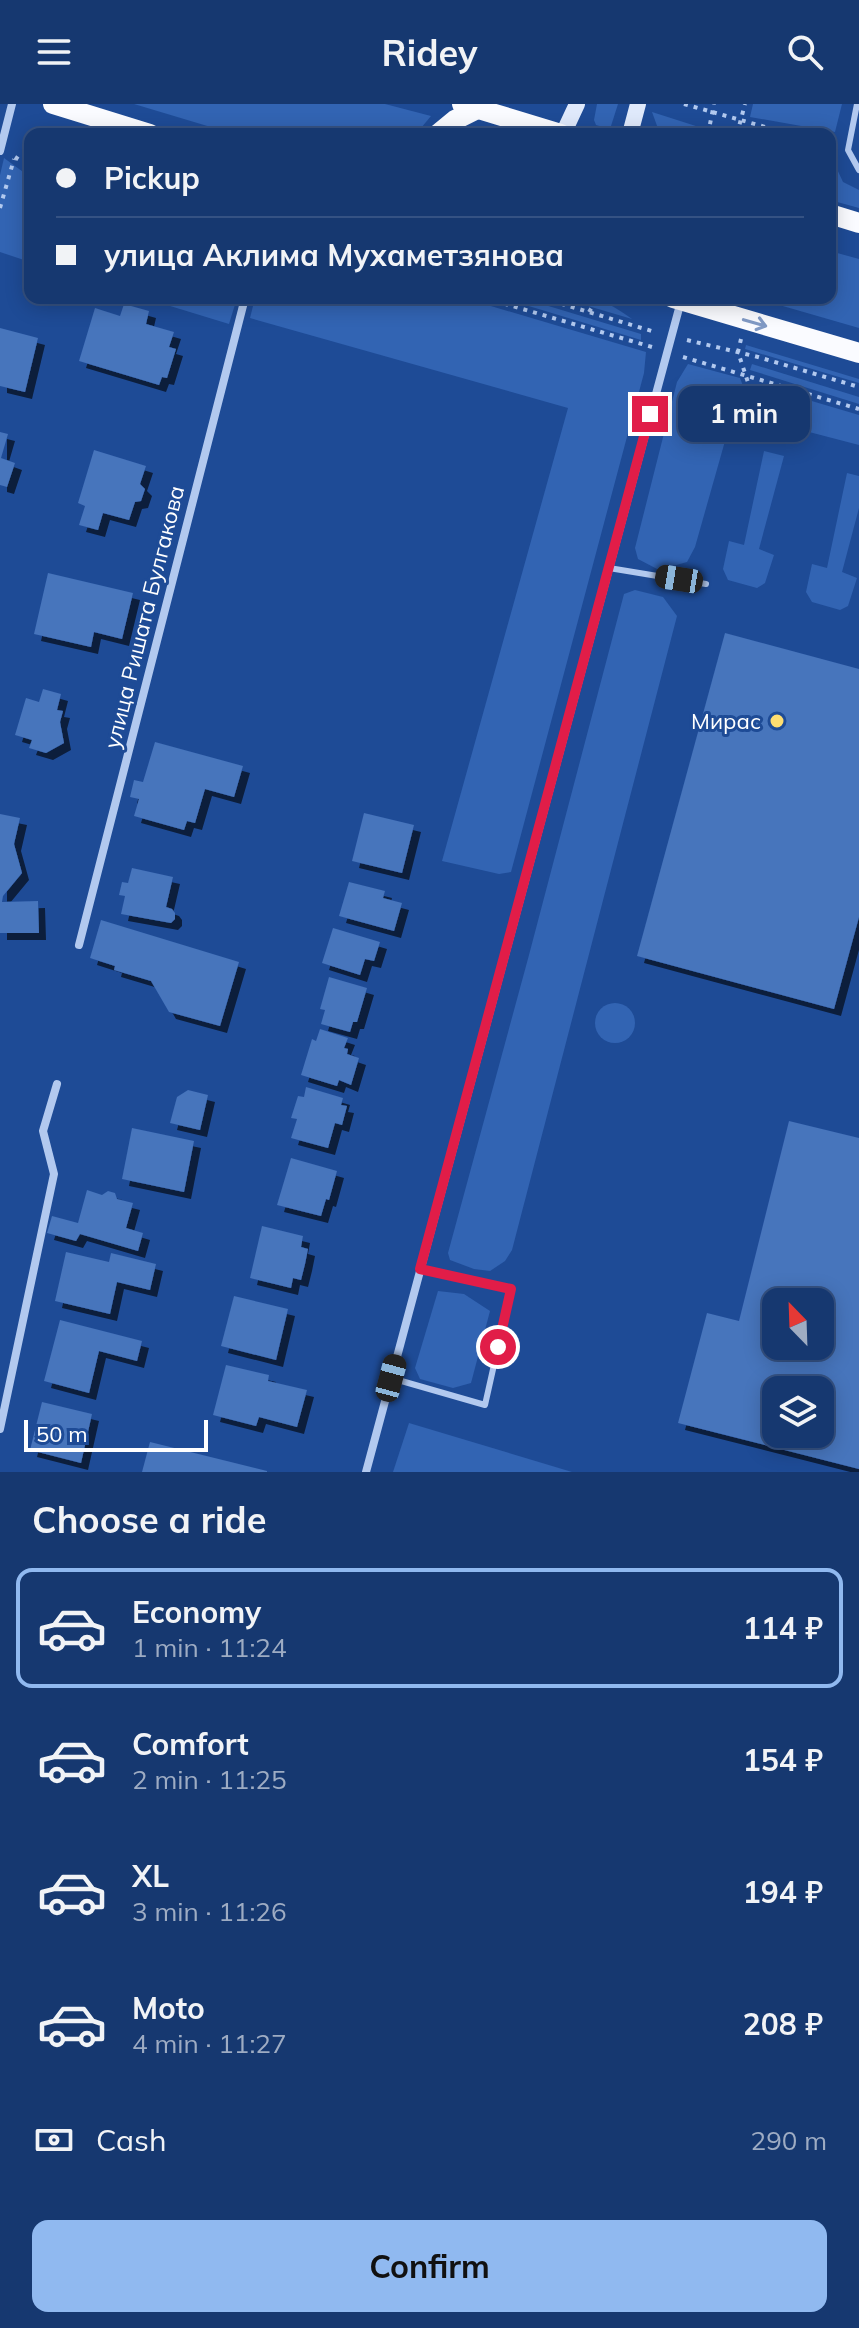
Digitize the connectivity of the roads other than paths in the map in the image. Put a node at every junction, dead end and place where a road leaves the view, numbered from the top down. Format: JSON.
{"nodes":[{"id":1,"x":12,"y":104,"type":"edge"},
{"id":2,"x":53,"y":104,"type":"edge"},
{"id":3,"x":577,"y":104,"type":"edge"},
{"id":4,"x":638,"y":104,"type":"edge"},
{"id":5,"x":857,"y":104,"type":"edge"},
{"id":6,"x":470,"y":106,"type":"edge"},
{"id":7,"x":131,"y":128,"type":"edge"},
{"id":8,"x":445,"y":128,"type":"edge"},
{"id":9,"x":542,"y":128,"type":"edge"},
{"id":10,"x":565,"y":128,"type":"edge"},
{"id":11,"x":632,"y":128,"type":"edge"},
{"id":12,"x":0,"y":151,"type":"edge"},
{"id":13,"x":859,"y":170,"type":"edge"},
{"id":14,"x":836,"y":216,"type":"edge"},
{"id":15,"x":859,"y":223,"type":"edge"},
{"id":16,"x":243,"y":304,"type":"edge"},
{"id":17,"x":676,"y":304,"type":"edge"},
{"id":18,"x":694,"y":304,"type":"edge"},
{"id":19,"x":859,"y":353,"type":"edge"},
{"id":20,"x":609,"y":568,"type":"junction"},
{"id":21,"x":706,"y":584,"type":"dead end"},
{"id":22,"x":79,"y":945,"type":"dead end"},
{"id":23,"x":57,"y":1084,"type":"dead end"},
{"id":24,"x":420,"y":1269,"type":"junction"},
{"id":25,"x":391,"y":1378,"type":"junction"},
{"id":26,"x":0,"y":1429,"type":"edge"},
{"id":27,"x":366,"y":1472,"type":"edge"}],
"edges":[{"from":1,"to":12,"type":"street"},
{"from":2,"to":7,"type":"main road"},
{"from":3,"to":10,"type":"street"},
{"from":4,"to":11,"type":"street"},
{"from":5,"to":13,"type":"lane"},
{"from":6,"to":8,"type":"main road"},
{"from":6,"to":9,"type":"main road"},
{"from":14,"to":15,"type":"main road"},
{"from":16,"to":22,"type":"street","name":"улица Ришата Булгакова"},
{"from":17,"to":20,"type":"street"},
{"from":18,"to":19,"type":"main road","one_way":true},
{"from":20,"to":21,"type":"lane"},
{"from":20,"to":24,"type":"street"},
{"from":23,"to":26,"type":"street"},
{"from":24,"to":25,"type":"street"},
{"from":24,"to":25,"type":"lane"},
{"from":25,"to":27,"type":"street"}]}
